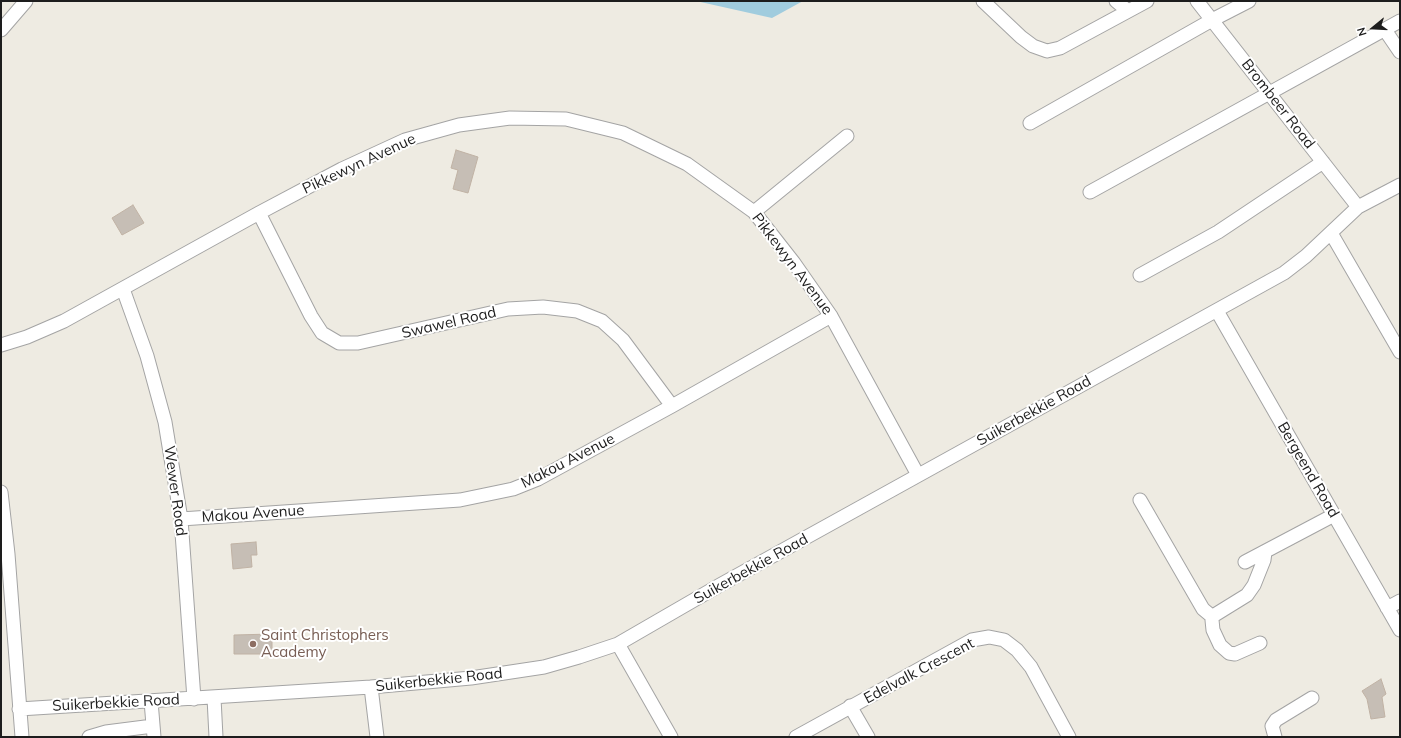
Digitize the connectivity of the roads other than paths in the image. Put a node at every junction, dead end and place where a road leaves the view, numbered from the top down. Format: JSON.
{"nodes":[{"id":1,"x":26,"y":1,"type":"edge"},
{"id":2,"x":984,"y":1,"type":"edge"},
{"id":3,"x":1116,"y":1,"type":"edge"},
{"id":4,"x":1147,"y":1,"type":"edge"},
{"id":5,"x":1197,"y":1,"type":"edge"},
{"id":6,"x":1249,"y":1,"type":"edge"},
{"id":7,"x":1128,"y":11,"type":"junction"},
{"id":8,"x":1212,"y":20,"type":"junction"},
{"id":9,"x":1400,"y":21,"type":"edge"},
{"id":10,"x":1,"y":30,"type":"edge"},
{"id":11,"x":1385,"y":30,"type":"junction"},
{"id":12,"x":1400,"y":52,"type":"edge"},
{"id":13,"x":1269,"y":94,"type":"junction"},
{"id":14,"x":1030,"y":123,"type":"dead end"},
{"id":15,"x":847,"y":136,"type":"dead end"},
{"id":16,"x":1323,"y":162,"type":"junction"},
{"id":17,"x":1400,"y":185,"type":"edge"},
{"id":18,"x":1090,"y":192,"type":"dead end"},
{"id":19,"x":1358,"y":208,"type":"junction"},
{"id":20,"x":754,"y":212,"type":"junction"},
{"id":21,"x":258,"y":213,"type":"junction"},
{"id":22,"x":1331,"y":233,"type":"junction"},
{"id":23,"x":1140,"y":275,"type":"dead end"},
{"id":24,"x":123,"y":288,"type":"junction"},
{"id":25,"x":1218,"y":311,"type":"junction"},
{"id":26,"x":831,"y":316,"type":"junction"},
{"id":27,"x":1,"y":345,"type":"edge"},
{"id":28,"x":1400,"y":352,"type":"edge"},
{"id":29,"x":672,"y":406,"type":"junction"},
{"id":30,"x":918,"y":475,"type":"junction"},
{"id":31,"x":1,"y":492,"type":"edge"},
{"id":32,"x":1140,"y":500,"type":"dead end"},
{"id":33,"x":1334,"y":515,"type":"junction"},
{"id":34,"x":181,"y":519,"type":"junction"},
{"id":35,"x":1265,"y":552,"type":"junction"},
{"id":36,"x":1245,"y":562,"type":"dead end"},
{"id":37,"x":1400,"y":601,"type":"edge"},
{"id":38,"x":1387,"y":608,"type":"junction"},
{"id":39,"x":1213,"y":616,"type":"junction"},
{"id":40,"x":1400,"y":630,"type":"edge"},
{"id":41,"x":1260,"y":643,"type":"dead end"},
{"id":42,"x":618,"y":644,"type":"junction"},
{"id":43,"x":371,"y":687,"type":"junction"},
{"id":44,"x":214,"y":698,"type":"junction"},
{"id":45,"x":1312,"y":698,"type":"dead end"},
{"id":46,"x":194,"y":699,"type":"junction"},
{"id":47,"x":151,"y":701,"type":"junction"},
{"id":48,"x":850,"y":706,"type":"junction"},
{"id":49,"x":20,"y":709,"type":"junction"},
{"id":50,"x":153,"y":732,"type":"edge"},
{"id":51,"x":22,"y":737,"type":"edge"},
{"id":52,"x":89,"y":737,"type":"edge"},
{"id":53,"x":216,"y":737,"type":"edge"},
{"id":54,"x":377,"y":737,"type":"edge"},
{"id":55,"x":671,"y":737,"type":"edge"},
{"id":56,"x":796,"y":737,"type":"edge"},
{"id":57,"x":868,"y":737,"type":"edge"},
{"id":58,"x":1069,"y":737,"type":"edge"},
{"id":59,"x":1275,"y":737,"type":"edge"}],
"edges":[{"from":1,"to":10,"type":"street"},
{"from":2,"to":7,"type":"street"},
{"from":3,"to":7,"type":"street"},
{"from":4,"to":7,"type":"street"},
{"from":5,"to":8,"type":"street","name":"Brombeer Road"},
{"from":6,"to":8,"type":"street"},
{"from":8,"to":13,"type":"street","name":"Brombeer Road"},
{"from":8,"to":14,"type":"street"},
{"from":9,"to":11,"type":"street"},
{"from":11,"to":12,"type":"street"},
{"from":11,"to":13,"type":"street"},
{"from":13,"to":16,"type":"street","name":"Brombeer Road"},
{"from":13,"to":18,"type":"street"},
{"from":15,"to":20,"type":"street"},
{"from":16,"to":19,"type":"street","name":"Brombeer Road"},
{"from":16,"to":23,"type":"street"},
{"from":17,"to":19,"type":"street","name":"Suikerbekkie Road"},
{"from":19,"to":22,"type":"street","name":"Suikerbekkie Road"},
{"from":20,"to":21,"type":"street","name":"Pikkewyn Avenue"},
{"from":20,"to":26,"type":"street","name":"Pikkewyn Avenue"},
{"from":21,"to":24,"type":"street","name":"Pikkewyn Avenue"},
{"from":21,"to":29,"type":"street","name":"Swawel Road"},
{"from":22,"to":25,"type":"street","name":"Suikerbekkie Road"},
{"from":22,"to":28,"type":"street"},
{"from":24,"to":27,"type":"street","name":"Pikkewyn Avenue"},
{"from":24,"to":34,"type":"street","name":"Wewer Road"},
{"from":25,"to":30,"type":"street","name":"Suikerbekkie Road"},
{"from":25,"to":33,"type":"street","name":"Bergeend Road"},
{"from":26,"to":29,"type":"street","name":"Makou Avenue"},
{"from":26,"to":30,"type":"street","name":"Pikkewyn Avenue"},
{"from":29,"to":34,"type":"street","name":"Makou Avenue"},
{"from":30,"to":42,"type":"street","name":"Suikerbekkie Road"},
{"from":31,"to":49,"type":"street"},
{"from":32,"to":39,"type":"street"},
{"from":33,"to":35,"type":"street"},
{"from":33,"to":38,"type":"street","name":"Bergeend Road"},
{"from":34,"to":46,"type":"street","name":"Wewer Road"},
{"from":35,"to":36,"type":"street"},
{"from":35,"to":39,"type":"street"},
{"from":37,"to":38,"type":"street"},
{"from":38,"to":40,"type":"street","name":"Bergeend Road"},
{"from":39,"to":41,"type":"street"},
{"from":42,"to":43,"type":"street","name":"Suikerbekkie Road"},
{"from":42,"to":55,"type":"street"},
{"from":43,"to":44,"type":"street","name":"Suikerbekkie Road"},
{"from":43,"to":54,"type":"street"},
{"from":44,"to":46,"type":"street","name":"Suikerbekkie Road"},
{"from":44,"to":53,"type":"street"},
{"from":45,"to":59,"type":"street"},
{"from":46,"to":47,"type":"street","name":"Suikerbekkie Road"},
{"from":47,"to":49,"type":"street","name":"Suikerbekkie Road"},
{"from":47,"to":50,"type":"street"},
{"from":48,"to":56,"type":"street","name":"Edelvalk Crescent"},
{"from":48,"to":57,"type":"street"},
{"from":48,"to":58,"type":"street","name":"Edelvalk Crescent"},
{"from":49,"to":51,"type":"street"},
{"from":50,"to":52,"type":"street"}]}
